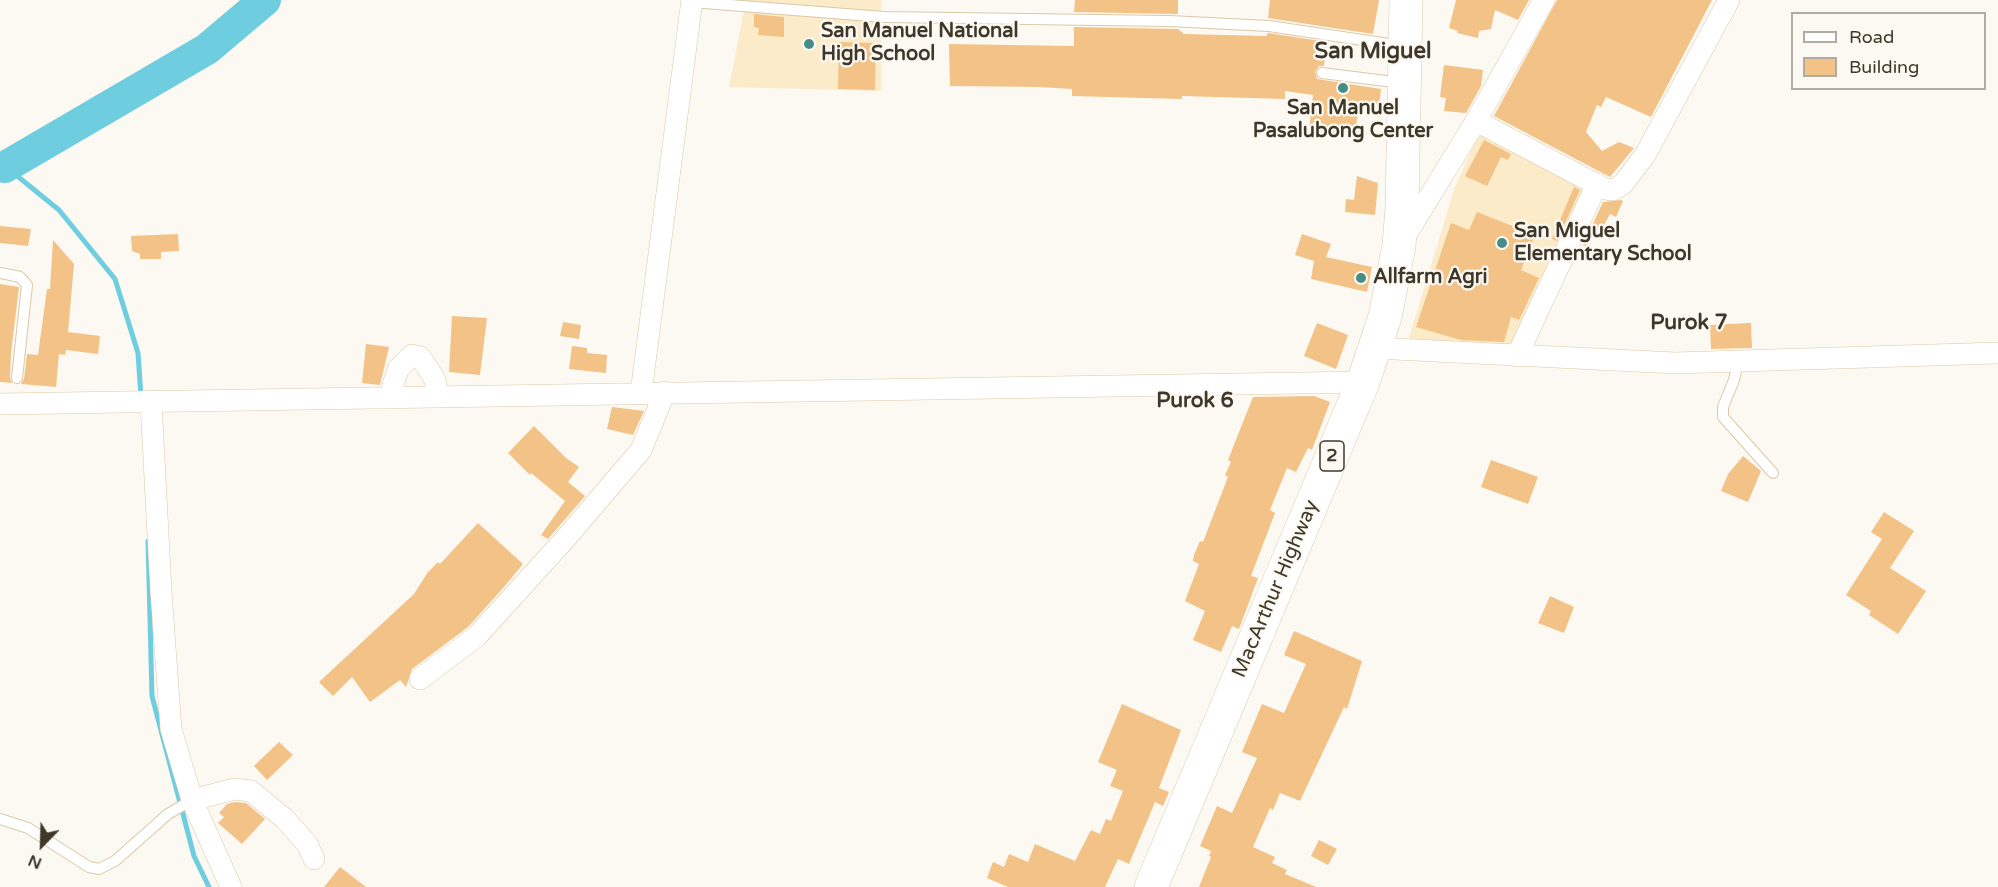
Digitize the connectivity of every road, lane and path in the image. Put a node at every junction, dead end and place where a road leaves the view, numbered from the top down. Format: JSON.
{"nodes":[{"id":1,"x":1406,"y":0,"type":"edge"},
{"id":2,"x":1544,"y":0,"type":"edge"},
{"id":3,"x":1729,"y":0,"type":"edge"},
{"id":4,"x":691,"y":1,"type":"edge"},
{"id":5,"x":1405,"y":47,"type":"junction"},
{"id":6,"x":1322,"y":73,"type":"dead end"},
{"id":7,"x":1406,"y":83,"type":"junction"},
{"id":8,"x":1476,"y":121,"type":"junction"},
{"id":9,"x":1597,"y":184,"type":"junction"},
{"id":10,"x":1399,"y":246,"type":"junction"},
{"id":11,"x":0,"y":273,"type":"edge"},
{"id":12,"x":1375,"y":348,"type":"junction"},
{"id":13,"x":1998,"y":353,"type":"edge"},
{"id":14,"x":1518,"y":356,"type":"junction"},
{"id":15,"x":1738,"y":362,"type":"junction"},
{"id":16,"x":17,"y":378,"type":"dead end"},
{"id":17,"x":1363,"y":382,"type":"junction"},
{"id":18,"x":665,"y":392,"type":"junction"},
{"id":19,"x":641,"y":393,"type":"junction"},
{"id":20,"x":438,"y":397,"type":"junction"},
{"id":21,"x":389,"y":398,"type":"junction"},
{"id":22,"x":140,"y":401,"type":"junction"},
{"id":23,"x":0,"y":404,"type":"edge"},
{"id":24,"x":1773,"y":473,"type":"dead end"},
{"id":25,"x":420,"y":679,"type":"dead end"},
{"id":26,"x":188,"y":803,"type":"junction"},
{"id":27,"x":0,"y":819,"type":"edge"},
{"id":28,"x":314,"y":859,"type":"dead end"},
{"id":29,"x":231,"y":887,"type":"edge"},
{"id":30,"x":1150,"y":887,"type":"edge"}],
"edges":[{"from":1,"to":5,"type":"highway","name":"MacArthur Highway","number":"2"},
{"from":2,"to":8,"type":"street"},
{"from":3,"to":9,"type":"street"},
{"from":4,"to":5,"type":"lane"},
{"from":4,"to":19,"type":"street"},
{"from":5,"to":7,"type":"highway","name":"MacArthur Highway","number":"2"},
{"from":6,"to":7,"type":"lane"},
{"from":7,"to":10,"type":"highway","name":"MacArthur Highway","number":"2"},
{"from":8,"to":9,"type":"street"},
{"from":8,"to":10,"type":"street"},
{"from":9,"to":14,"type":"street"},
{"from":10,"to":12,"type":"highway","name":"MacArthur Highway","number":"2"},
{"from":11,"to":16,"type":"lane"},
{"from":12,"to":14,"type":"street"},
{"from":12,"to":17,"type":"highway","name":"MacArthur Highway","number":"2"},
{"from":13,"to":15,"type":"street"},
{"from":14,"to":15,"type":"street"},
{"from":15,"to":24,"type":"lane"},
{"from":17,"to":18,"type":"street"},
{"from":17,"to":30,"type":"highway","name":"MacArthur Highway","number":"2"},
{"from":18,"to":19,"type":"street"},
{"from":18,"to":25,"type":"street"},
{"from":19,"to":20,"type":"street"},
{"from":20,"to":21,"type":"street"},
{"from":20,"to":21,"type":"street"},
{"from":21,"to":22,"type":"street"},
{"from":22,"to":23,"type":"street"},
{"from":22,"to":26,"type":"street"},
{"from":26,"to":27,"type":"lane"},
{"from":26,"to":28,"type":"street"},
{"from":26,"to":29,"type":"street"}]}
